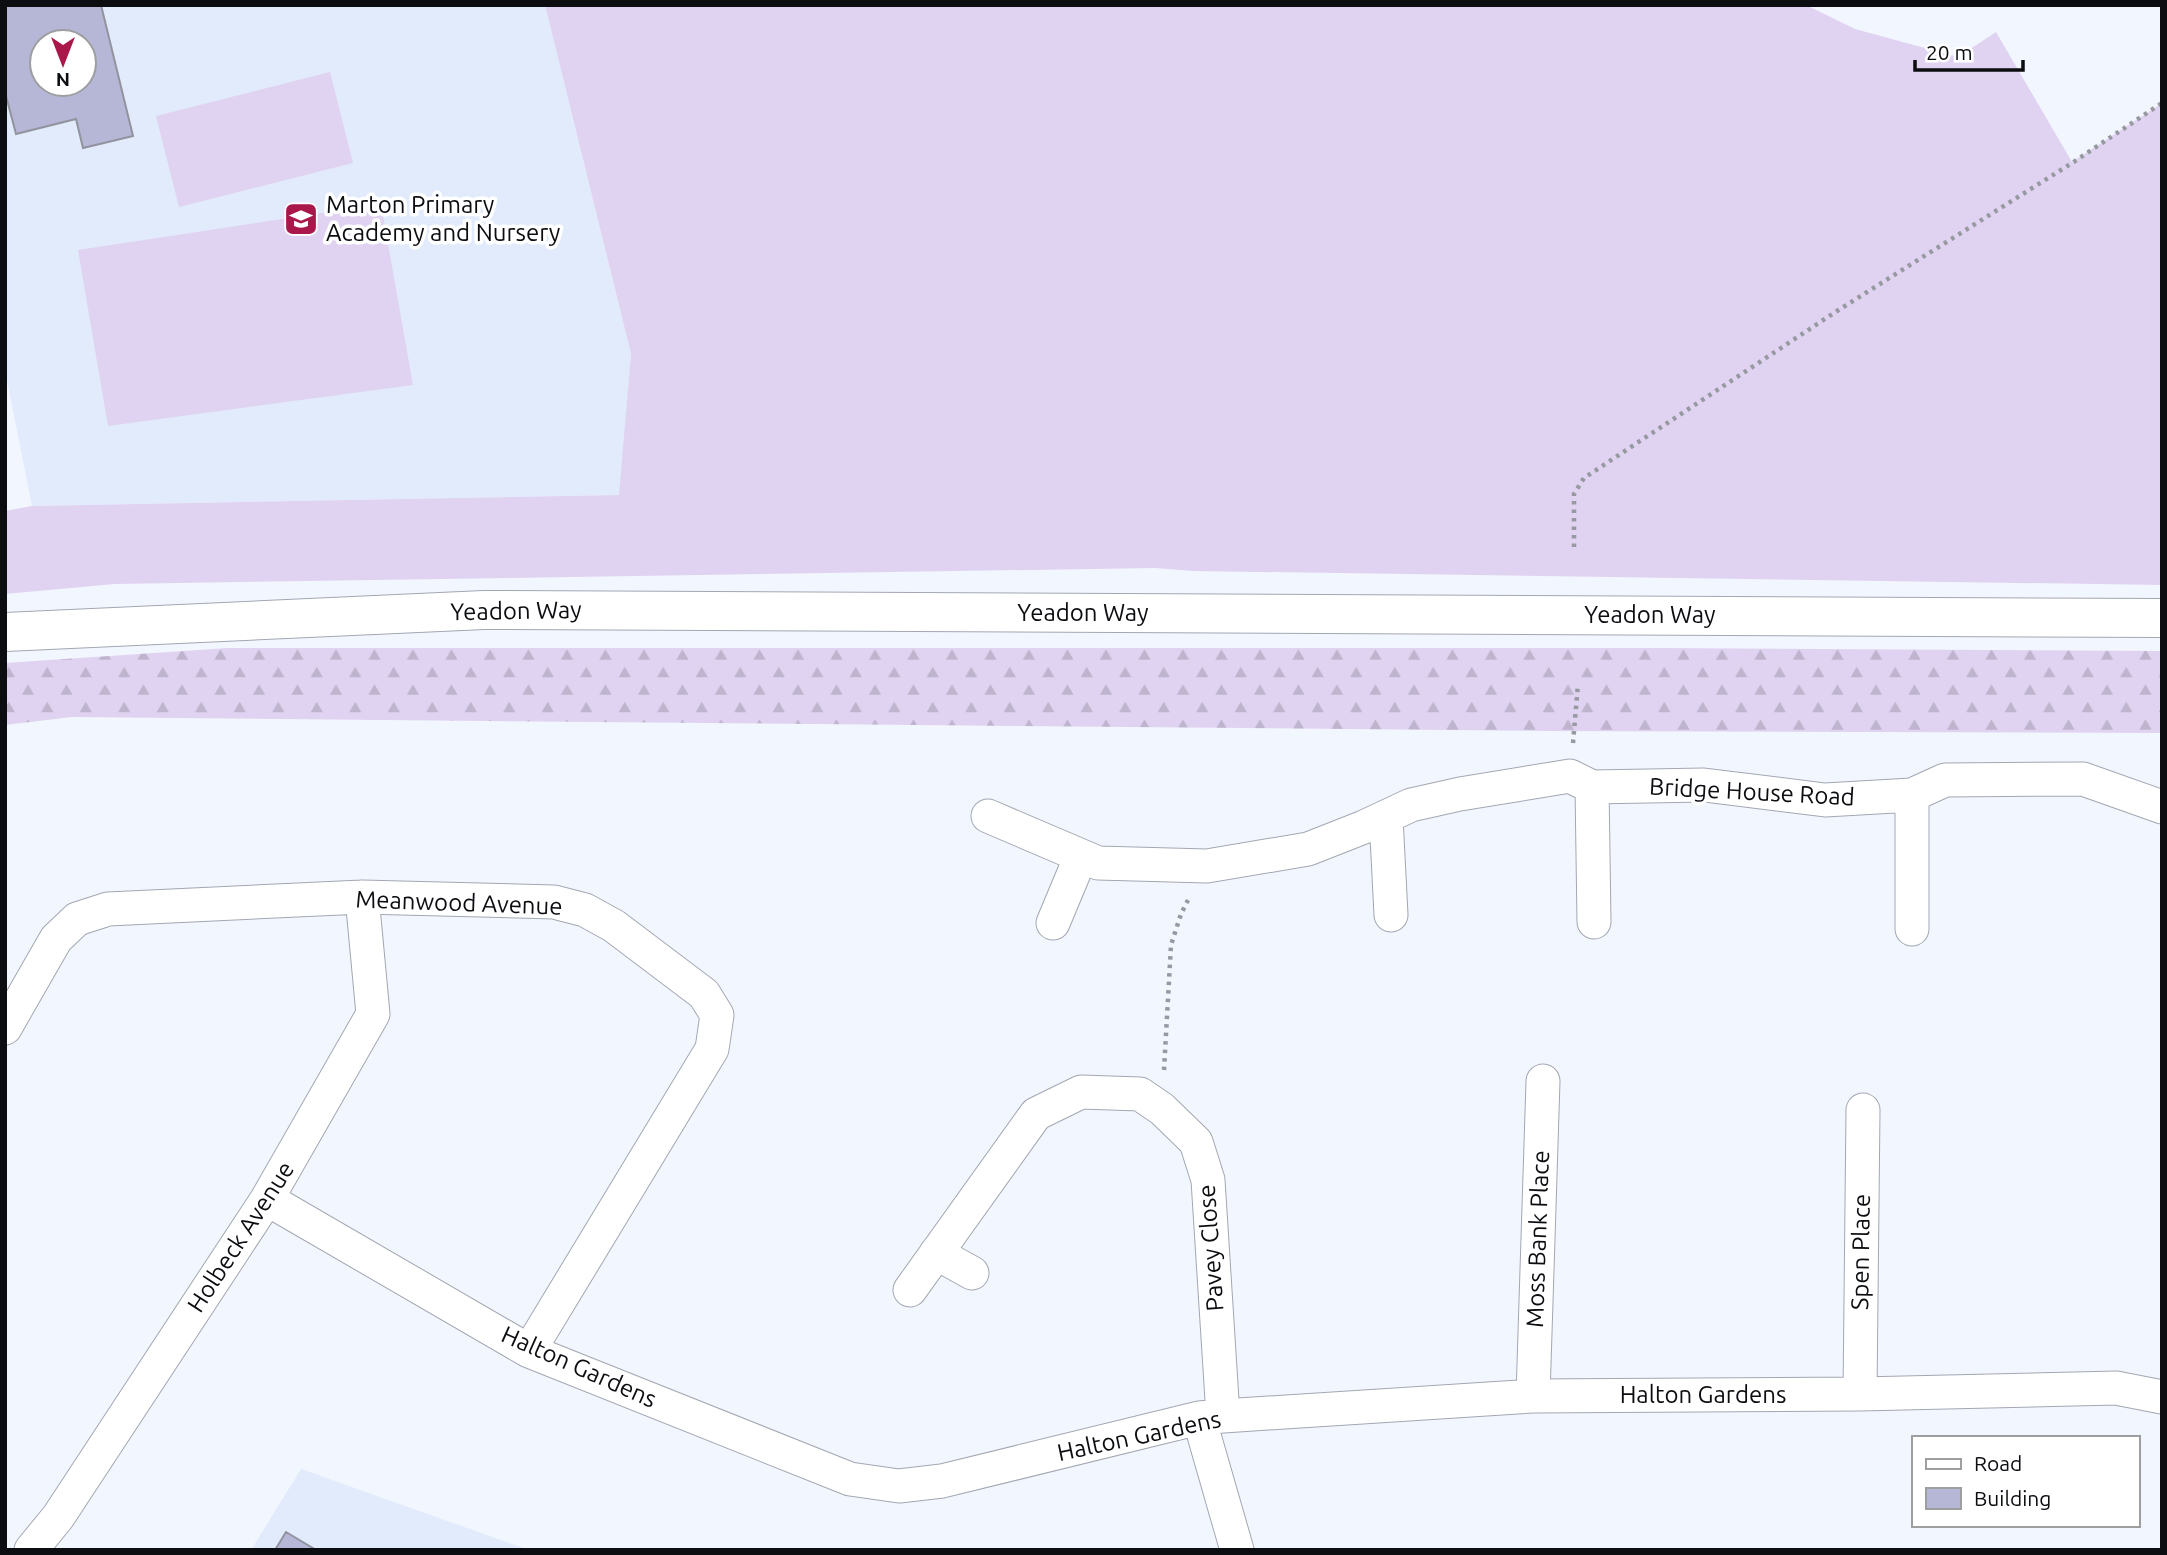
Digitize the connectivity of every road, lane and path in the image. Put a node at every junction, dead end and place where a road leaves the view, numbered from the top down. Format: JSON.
{"nodes":[{"id":1,"x":2162,"y":103,"type":"edge"},
{"id":2,"x":1574,"y":547,"type":"dead end"},
{"id":3,"x":2162,"y":618,"type":"edge"},
{"id":4,"x":5,"y":632,"type":"edge"},
{"id":5,"x":1578,"y":684,"type":"dead end"},
{"id":6,"x":1581,"y":782,"type":"junction"},
{"id":7,"x":1912,"y":794,"type":"junction"},
{"id":8,"x":2162,"y":807,"type":"edge"},
{"id":9,"x":988,"y":816,"type":"dead end"},
{"id":10,"x":1386,"y":817,"type":"junction"},
{"id":11,"x":1081,"y":856,"type":"junction"},
{"id":12,"x":1207,"y":866,"type":"junction"},
{"id":13,"x":362,"y":897,"type":"junction"},
{"id":14,"x":1391,"y":915,"type":"dead end"},
{"id":15,"x":1594,"y":922,"type":"dead end"},
{"id":16,"x":1053,"y":923,"type":"dead end"},
{"id":17,"x":1912,"y":929,"type":"dead end"},
{"id":18,"x":5,"y":1028,"type":"edge"},
{"id":19,"x":1543,"y":1082,"type":"dead end"},
{"id":20,"x":1162,"y":1109,"type":"junction"},
{"id":21,"x":1863,"y":1110,"type":"dead end"},
{"id":22,"x":267,"y":1199,"type":"junction"},
{"id":23,"x":936,"y":1253,"type":"junction"},
{"id":24,"x":972,"y":1273,"type":"dead end"},
{"id":25,"x":910,"y":1290,"type":"dead end"},
{"id":26,"x":529,"y":1351,"type":"junction"},
{"id":27,"x":1860,"y":1394,"type":"junction"},
{"id":28,"x":1533,"y":1396,"type":"junction"},
{"id":29,"x":2162,"y":1397,"type":"edge"},
{"id":30,"x":1211,"y":1417,"type":"junction"},
{"id":31,"x":32,"y":1550,"type":"edge"},
{"id":32,"x":1237,"y":1550,"type":"edge"}],
"edges":[{"from":1,"to":2,"type":"path"},
{"from":3,"to":4,"type":"street","name":"Yeadon Way"},
{"from":5,"to":6,"type":"path"},
{"from":6,"to":7,"type":"street","name":"Bridge House Road"},
{"from":6,"to":10,"type":"street","name":"Bridge House Road"},
{"from":6,"to":15,"type":"street"},
{"from":7,"to":8,"type":"street","name":"Bridge House Road"},
{"from":7,"to":17,"type":"street"},
{"from":9,"to":11,"type":"street","name":"Bridge House Road"},
{"from":10,"to":12,"type":"street","name":"Bridge House Road"},
{"from":10,"to":14,"type":"street"},
{"from":11,"to":12,"type":"street","name":"Bridge House Road"},
{"from":11,"to":16,"type":"street"},
{"from":12,"to":20,"type":"path"},
{"from":13,"to":18,"type":"street","name":"Meanwood Avenue"},
{"from":13,"to":22,"type":"street","name":"Holbeck Avenue"},
{"from":13,"to":26,"type":"street","name":"Meanwood Avenue"},
{"from":19,"to":28,"type":"street","name":"Moss Bank Place"},
{"from":20,"to":23,"type":"street","name":"Pavey Close"},
{"from":20,"to":30,"type":"street","name":"Pavey Close"},
{"from":21,"to":27,"type":"street","name":"Spen Place"},
{"from":22,"to":26,"type":"street","name":"Halton Gardens"},
{"from":22,"to":31,"type":"street","name":"Holbeck Avenue"},
{"from":23,"to":24,"type":"street"},
{"from":23,"to":25,"type":"street","name":"Pavey Close"},
{"from":26,"to":30,"type":"street","name":"Halton Gardens"},
{"from":27,"to":28,"type":"street","name":"Halton Gardens"},
{"from":27,"to":29,"type":"street","name":"Halton Gardens"},
{"from":28,"to":30,"type":"street","name":"Halton Gardens"},
{"from":30,"to":32,"type":"street","name":"Pavey Close"}]}
